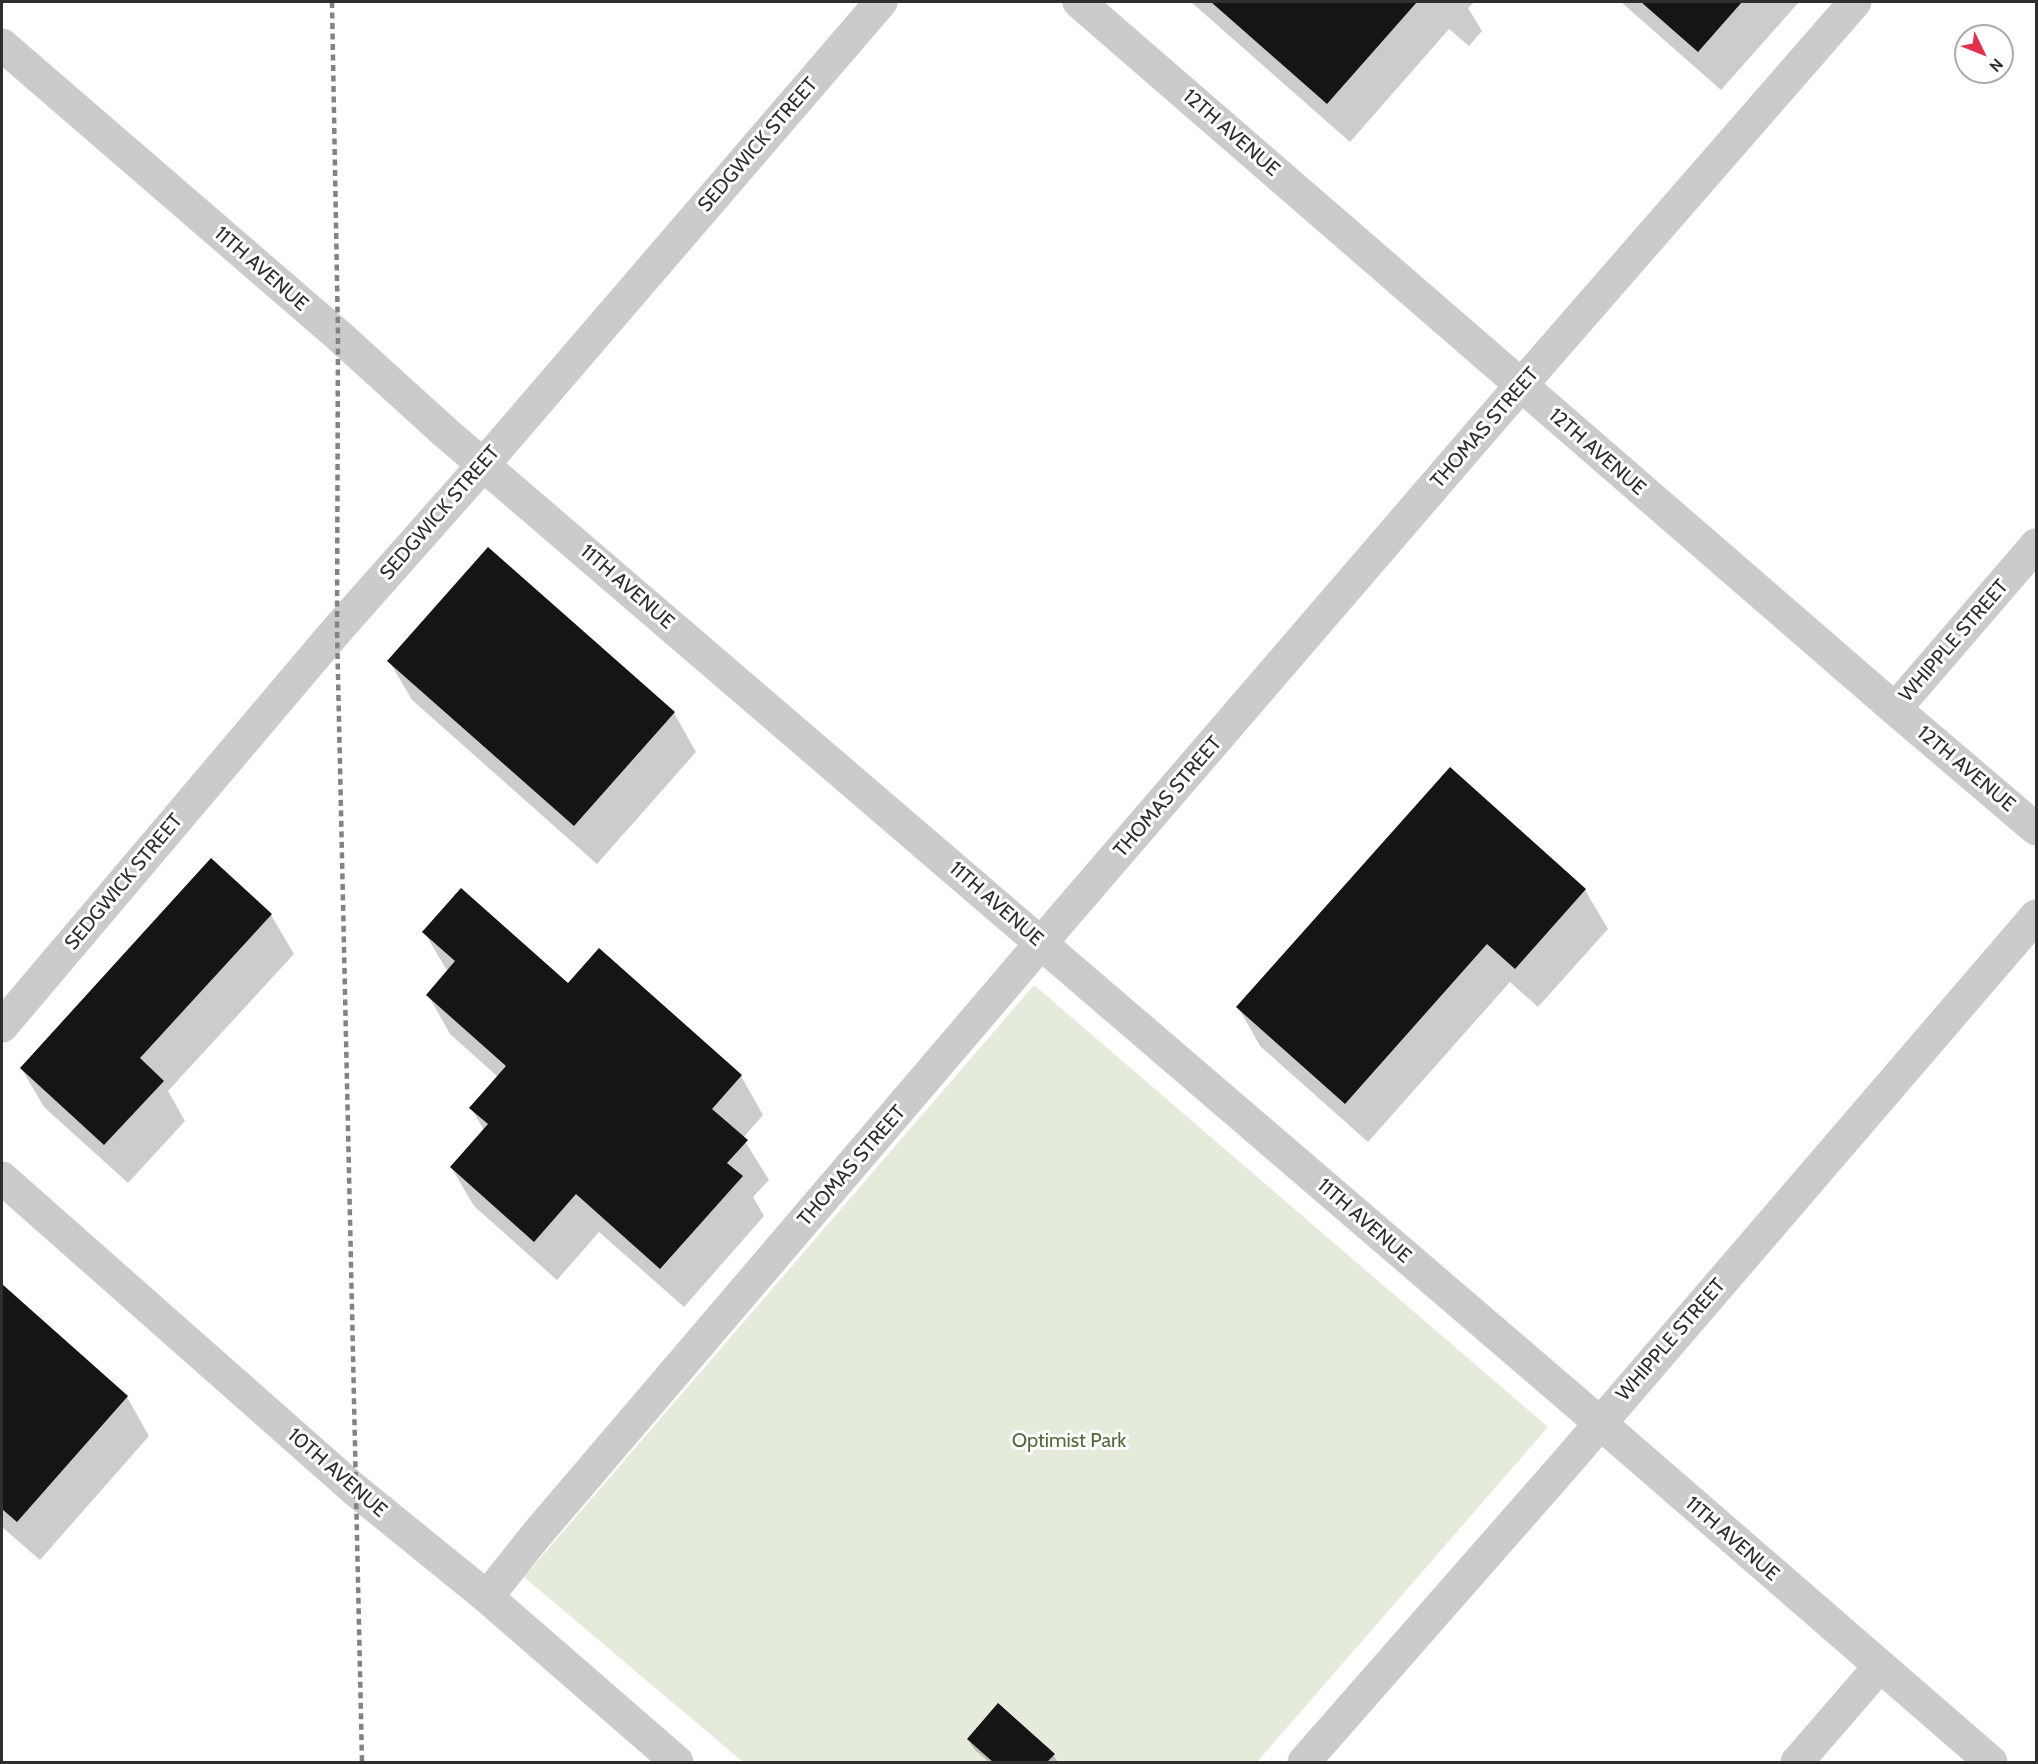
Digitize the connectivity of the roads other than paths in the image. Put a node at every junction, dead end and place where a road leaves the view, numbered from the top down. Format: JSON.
{"nodes":[{"id":1,"x":881,"y":2,"type":"edge"},
{"id":2,"x":1079,"y":2,"type":"edge"},
{"id":3,"x":1855,"y":2,"type":"edge"},
{"id":4,"x":2,"y":45,"type":"edge"},
{"id":5,"x":1521,"y":386,"type":"junction"},
{"id":6,"x":483,"y":464,"type":"junction"},
{"id":7,"x":2037,"y":545,"type":"edge"},
{"id":8,"x":1895,"y":709,"type":"junction"},
{"id":9,"x":2037,"y":829,"type":"edge"},
{"id":10,"x":2037,"y":916,"type":"edge"},
{"id":11,"x":1041,"y":944,"type":"junction"},
{"id":12,"x":2,"y":1026,"type":"edge"},
{"id":13,"x":2,"y":1178,"type":"edge"},
{"id":14,"x":1600,"y":1423,"type":"junction"},
{"id":15,"x":487,"y":1597,"type":"junction"},
{"id":16,"x":1880,"y":1666,"type":"junction"},
{"id":17,"x":677,"y":1762,"type":"edge"},
{"id":18,"x":1304,"y":1762,"type":"edge"},
{"id":19,"x":1797,"y":1762,"type":"edge"},
{"id":20,"x":1991,"y":1762,"type":"edge"}],
"edges":[{"from":1,"to":6,"type":"street","name":"SEDGWICK STREET"},
{"from":2,"to":5,"type":"street","name":"12TH AVENUE"},
{"from":3,"to":5,"type":"street","name":"THOMAS STREET"},
{"from":4,"to":6,"type":"street","name":"11TH AVENUE"},
{"from":5,"to":8,"type":"street","name":"12TH AVENUE"},
{"from":5,"to":11,"type":"street","name":"THOMAS STREET"},
{"from":6,"to":11,"type":"street","name":"11TH AVENUE"},
{"from":6,"to":12,"type":"street","name":"SEDGWICK STREET"},
{"from":7,"to":8,"type":"street","name":"WHIPPLE STREET"},
{"from":8,"to":9,"type":"street","name":"12TH AVENUE"},
{"from":10,"to":14,"type":"street","name":"WHIPPLE STREET"},
{"from":11,"to":14,"type":"street","name":"11TH AVENUE"},
{"from":11,"to":15,"type":"street","name":"THOMAS STREET"},
{"from":13,"to":15,"type":"street","name":"10TH AVENUE"},
{"from":14,"to":16,"type":"street","name":"11TH AVENUE"},
{"from":14,"to":18,"type":"street","name":"WHIPPLE STREET"},
{"from":15,"to":17,"type":"street","name":"10TH AVENUE"},
{"from":16,"to":19,"type":"street"},
{"from":16,"to":20,"type":"street","name":"11TH AVENUE"}]}
